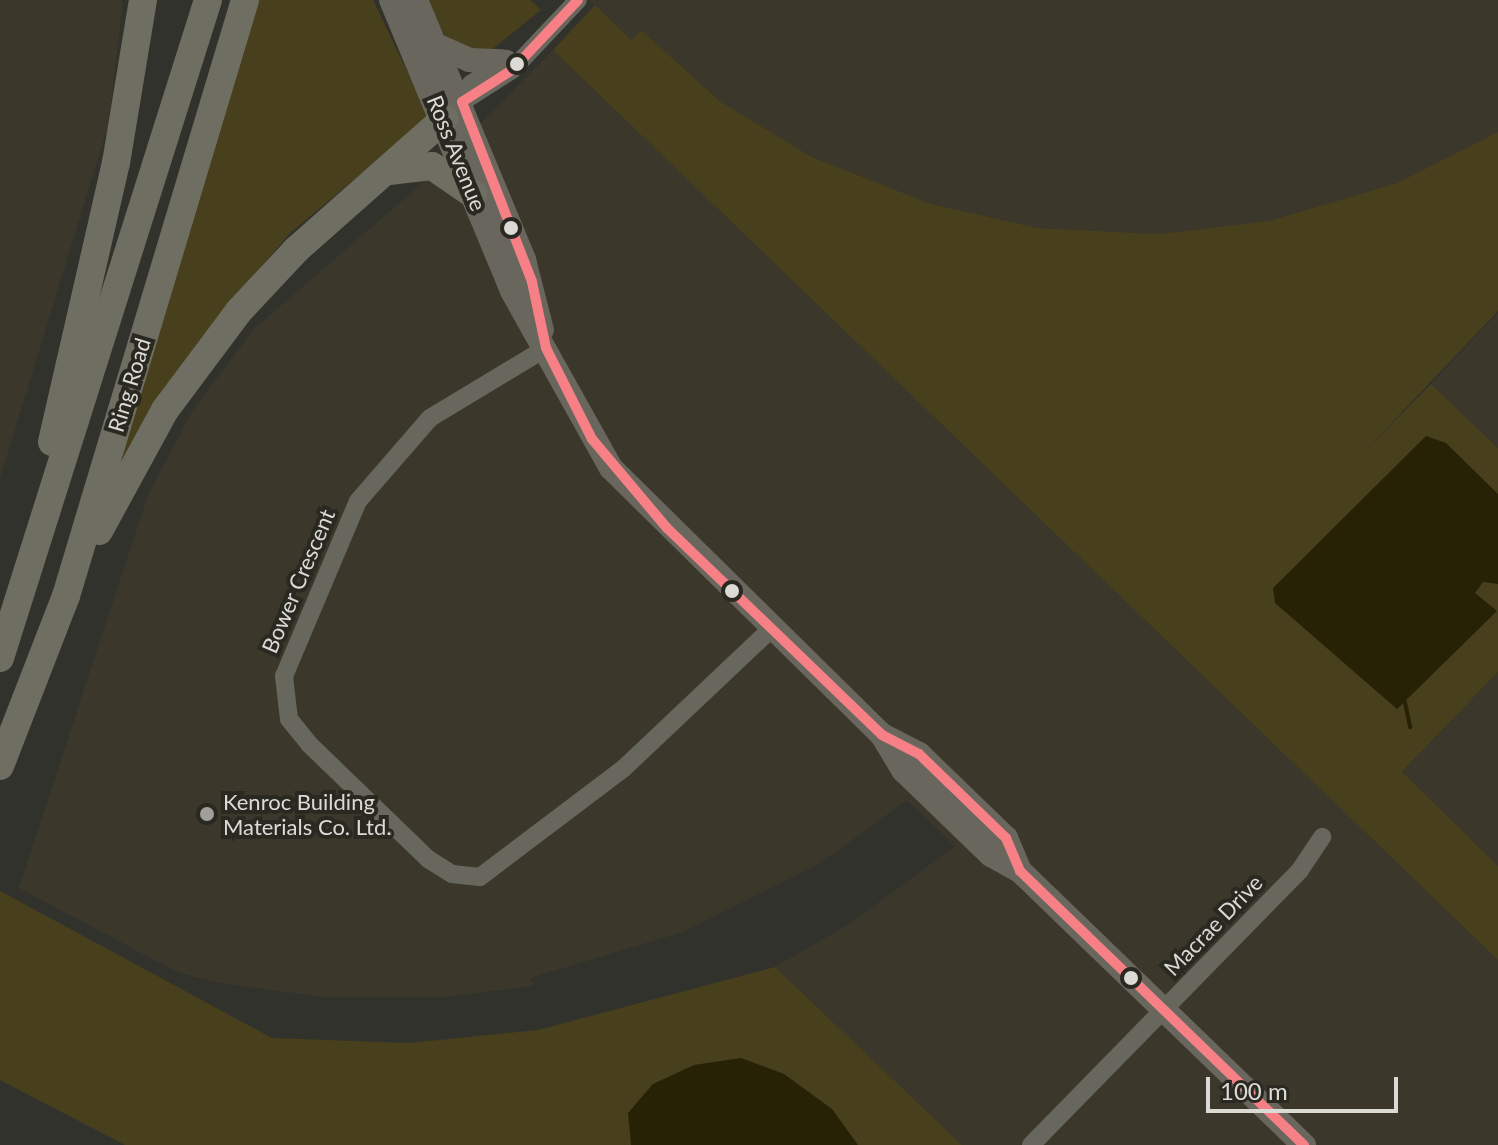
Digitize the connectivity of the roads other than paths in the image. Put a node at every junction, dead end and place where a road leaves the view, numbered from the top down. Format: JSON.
{"nodes":[{"id":1,"x":143,"y":0,"type":"edge"},
{"id":2,"x":208,"y":0,"type":"edge"},
{"id":3,"x":245,"y":0,"type":"edge"},
{"id":4,"x":391,"y":0,"type":"edge"},
{"id":5,"x":416,"y":0,"type":"edge"},
{"id":6,"x":578,"y":0,"type":"edge"},
{"id":7,"x":438,"y":46,"type":"junction"},
{"id":8,"x":512,"y":58,"type":"junction"},
{"id":9,"x":453,"y":111,"type":"junction"},
{"id":10,"x":388,"y":172,"type":"junction"},
{"id":11,"x":473,"y":194,"type":"junction"},
{"id":12,"x":546,"y":348,"type":"junction"},
{"id":13,"x":66,"y":596,"type":"junction"},
{"id":14,"x":0,"y":627,"type":"edge"},
{"id":15,"x":771,"y":629,"type":"junction"},
{"id":16,"x":0,"y":658,"type":"edge"},
{"id":17,"x":0,"y":766,"type":"edge"},
{"id":18,"x":1322,"y":837,"type":"dead end"},
{"id":19,"x":1164,"y":1010,"type":"junction"},
{"id":20,"x":1031,"y":1145,"type":"edge"},
{"id":21,"x":1304,"y":1145,"type":"edge"}],
"edges":[{"from":1,"to":14,"type":"highway"},
{"from":2,"to":16,"type":"highway","name":"Ring Road"},
{"from":3,"to":13,"type":"highway","name":"Ring Road"},
{"from":4,"to":9,"type":"main road","name":"Ross Avenue"},
{"from":5,"to":7,"type":"main road","name":"Ross Avenue"},
{"from":6,"to":8,"type":"street"},
{"from":7,"to":8,"type":"main road"},
{"from":7,"to":9,"type":"main road","name":"Ross Avenue"},
{"from":8,"to":9,"type":"street"},
{"from":9,"to":10,"type":"highway"},
{"from":9,"to":11,"type":"main road","name":"Ross Avenue"},
{"from":9,"to":12,"type":"main road","name":"Ross Avenue"},
{"from":10,"to":11,"type":"highway"},
{"from":10,"to":13,"type":"highway"},
{"from":11,"to":12,"type":"main road","name":"Ross Avenue"},
{"from":12,"to":15,"type":"main road","name":"Ross Avenue"},
{"from":12,"to":15,"type":"street","name":"Bower Crescent"},
{"from":13,"to":17,"type":"highway","name":"Ring Road"},
{"from":15,"to":19,"type":"main road","name":"Ross Avenue"},
{"from":18,"to":19,"type":"street","name":"Macrae Drive"},
{"from":19,"to":20,"type":"street","name":"Macrae Drive"},
{"from":19,"to":21,"type":"main road","name":"Ross Avenue"}]}
